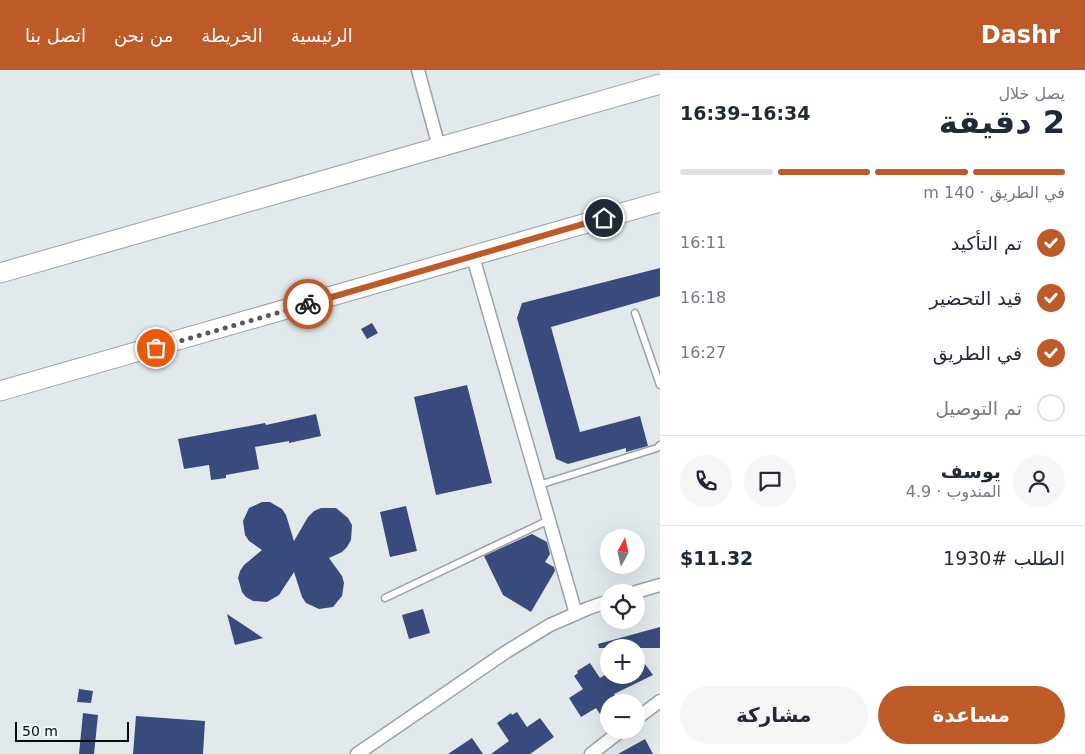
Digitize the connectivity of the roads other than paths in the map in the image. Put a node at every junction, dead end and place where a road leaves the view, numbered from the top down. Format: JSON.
{"nodes":[{"id":1,"x":418,"y":70,"type":"edge"},
{"id":2,"x":660,"y":84,"type":"edge"},
{"id":3,"x":439,"y":147,"type":"junction"},
{"id":4,"x":660,"y":202,"type":"edge"},
{"id":5,"x":473,"y":257,"type":"junction"},
{"id":6,"x":0,"y":274,"type":"edge"},
{"id":7,"x":635,"y":313,"type":"dead end"},
{"id":8,"x":657,"y":368,"type":"edge"},
{"id":9,"x":660,"y":386,"type":"edge"},
{"id":10,"x":0,"y":392,"type":"edge"},
{"id":11,"x":660,"y":445,"type":"edge"},
{"id":12,"x":539,"y":485,"type":"junction"},
{"id":13,"x":549,"y":520,"type":"junction"},
{"id":14,"x":660,"y":585,"type":"edge"},
{"id":15,"x":645,"y":589,"type":"edge"},
{"id":16,"x":385,"y":598,"type":"dead end"},
{"id":17,"x":600,"y":605,"type":"edge"},
{"id":18,"x":576,"y":614,"type":"junction"},
{"id":19,"x":660,"y":700,"type":"edge"},
{"id":20,"x":645,"y":712,"type":"edge"},
{"id":21,"x":610,"y":739,"type":"edge"},
{"id":22,"x":357,"y":754,"type":"edge"},
{"id":23,"x":591,"y":754,"type":"edge"}],
"edges":[{"from":1,"to":3,"type":"street"},
{"from":2,"to":3,"type":"main road"},
{"from":3,"to":6,"type":"main road"},
{"from":4,"to":5,"type":"main road"},
{"from":5,"to":10,"type":"main road"},
{"from":5,"to":12,"type":"street"},
{"from":7,"to":8,"type":"lane"},
{"from":8,"to":9,"type":"lane"},
{"from":11,"to":12,"type":"lane"},
{"from":12,"to":13,"type":"street"},
{"from":13,"to":16,"type":"lane"},
{"from":13,"to":18,"type":"street"},
{"from":14,"to":15,"type":"street"},
{"from":17,"to":18,"type":"street"},
{"from":18,"to":22,"type":"street"},
{"from":19,"to":20,"type":"street"},
{"from":21,"to":23,"type":"street"}]}
